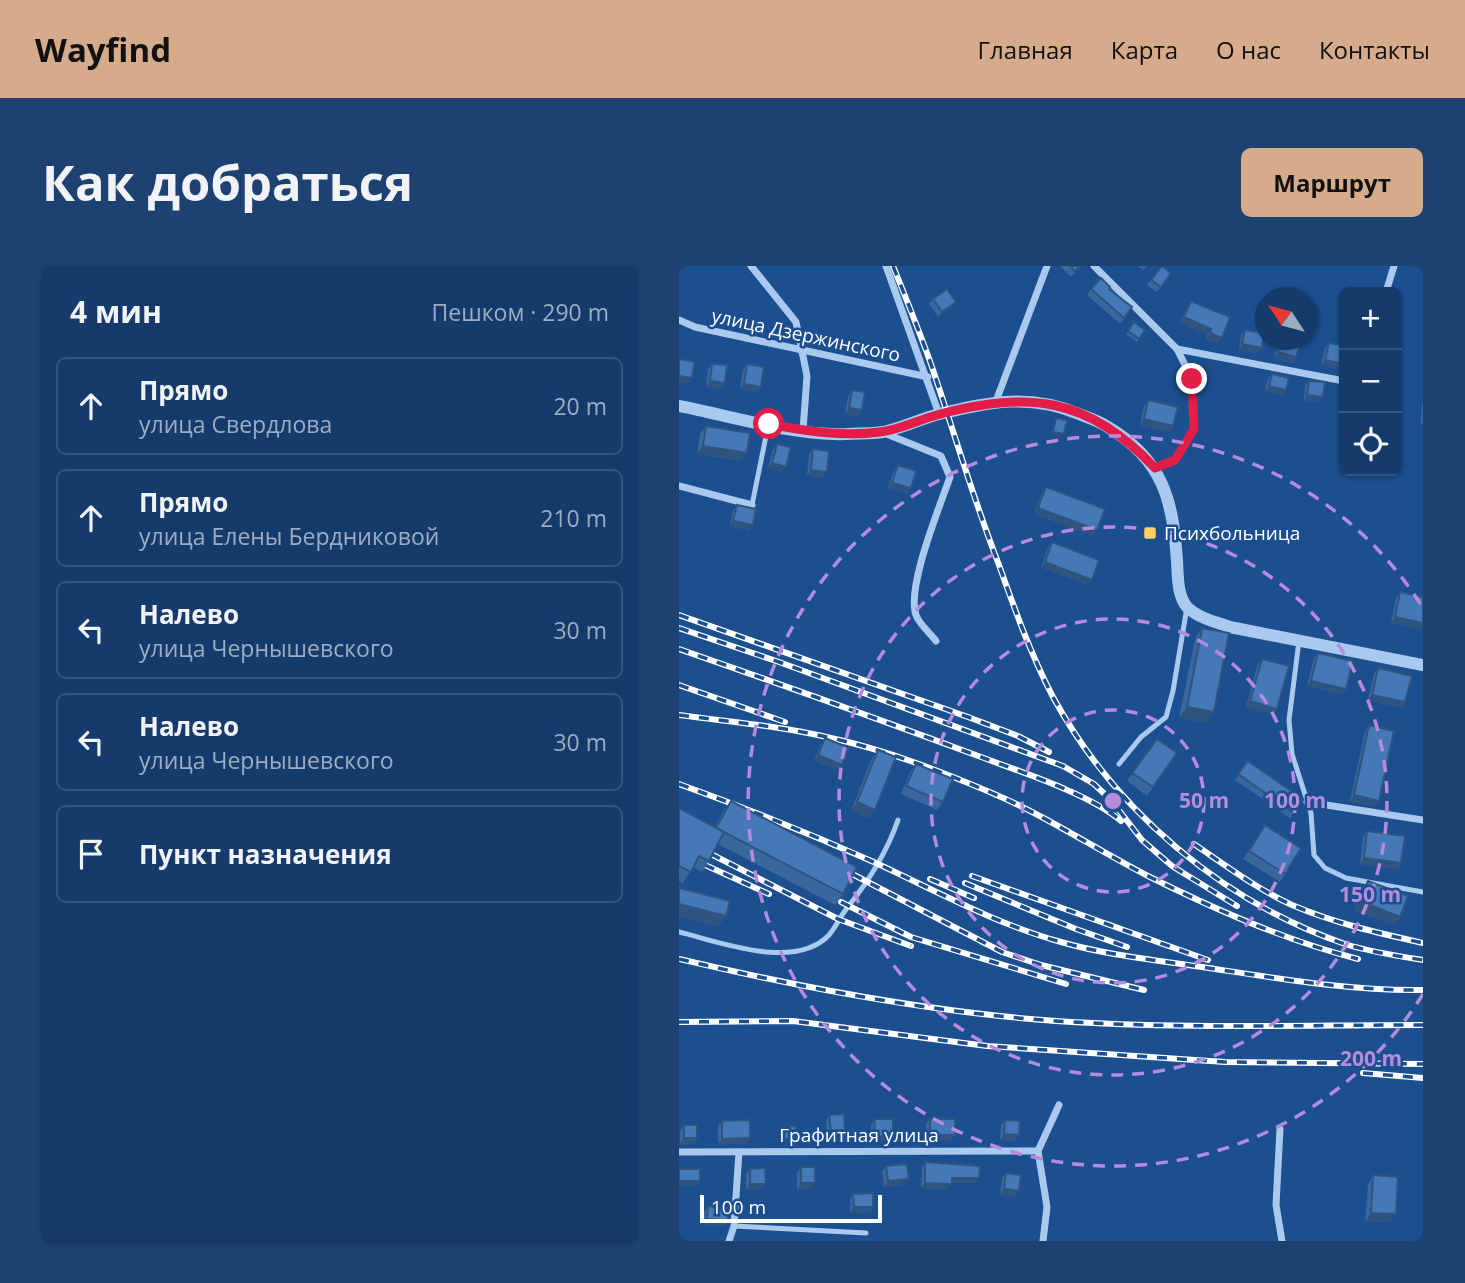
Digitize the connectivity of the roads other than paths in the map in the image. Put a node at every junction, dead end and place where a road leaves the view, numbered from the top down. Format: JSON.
{"nodes":[{"id":1,"x":751,"y":266,"type":"edge"},
{"id":2,"x":886,"y":266,"type":"edge"},
{"id":3,"x":1047,"y":266,"type":"edge"},
{"id":4,"x":1094,"y":266,"type":"edge"},
{"id":5,"x":1394,"y":266,"type":"edge"},
{"id":6,"x":1388,"y":287,"type":"edge"},
{"id":7,"x":679,"y":320,"type":"edge"},
{"id":8,"x":1178,"y":349,"type":"junction"},
{"id":9,"x":802,"y":351,"type":"junction"},
{"id":10,"x":928,"y":377,"type":"junction"},
{"id":11,"x":1339,"y":380,"type":"edge"},
{"id":12,"x":996,"y":401,"type":"junction"},
{"id":13,"x":679,"y":405,"type":"edge"},
{"id":14,"x":939,"y":414,"type":"junction"},
{"id":15,"x":769,"y":424,"type":"junction"},
{"id":16,"x":803,"y":430,"type":"junction"},
{"id":17,"x":882,"y":432,"type":"junction"},
{"id":18,"x":1155,"y":468,"type":"junction"},
{"id":19,"x":679,"y":486,"type":"edge"},
{"id":20,"x":752,"y":505,"type":"joint"},
{"id":21,"x":1187,"y":607,"type":"junction"},
{"id":22,"x":1300,"y":639,"type":"junction"},
{"id":23,"x":936,"y":641,"type":"dead end"},
{"id":24,"x":1423,"y":665,"type":"edge"},
{"id":25,"x":1119,"y":764,"type":"dead end"},
{"id":26,"x":1307,"y":802,"type":"junction"},
{"id":27,"x":898,"y":820,"type":"dead end"},
{"id":28,"x":1423,"y":820,"type":"edge"},
{"id":29,"x":1423,"y":891,"type":"edge"},
{"id":30,"x":679,"y":932,"type":"edge"},
{"id":31,"x":1059,"y":1105,"type":"dead end"},
{"id":32,"x":1280,"y":1129,"type":"dead end"},
{"id":33,"x":1038,"y":1151,"type":"junction"},
{"id":34,"x":679,"y":1152,"type":"edge"},
{"id":35,"x":739,"y":1152,"type":"junction"},
{"id":36,"x":734,"y":1226,"type":"junction"},
{"id":37,"x":866,"y":1233,"type":"dead end"},
{"id":38,"x":729,"y":1241,"type":"edge"},
{"id":39,"x":1043,"y":1241,"type":"edge"},
{"id":40,"x":1282,"y":1241,"type":"edge"}],
"edges":[{"from":1,"to":9,"type":"street"},
{"from":2,"to":10,"type":"street"},
{"from":3,"to":12,"type":"street"},
{"from":4,"to":8,"type":"street"},
{"from":5,"to":6,"type":"street"},
{"from":7,"to":9,"type":"street","name":"улица Дзержинского"},
{"from":8,"to":11,"type":"street"},
{"from":8,"to":18,"type":"street"},
{"from":9,"to":10,"type":"street","name":"улица Дзержинского"},
{"from":9,"to":16,"type":"street"},
{"from":10,"to":14,"type":"street"},
{"from":12,"to":14,"type":"street"},
{"from":12,"to":18,"type":"street"},
{"from":13,"to":15,"type":"street"},
{"from":14,"to":17,"type":"street"},
{"from":15,"to":16,"type":"street"},
{"from":15,"to":20,"type":"lane"},
{"from":16,"to":17,"type":"street"},
{"from":17,"to":23,"type":"street"},
{"from":18,"to":21,"type":"street"},
{"from":19,"to":20,"type":"street"},
{"from":21,"to":22,"type":"street"},
{"from":21,"to":25,"type":"lane"},
{"from":22,"to":24,"type":"street"},
{"from":22,"to":26,"type":"lane"},
{"from":26,"to":28,"type":"street"},
{"from":26,"to":29,"type":"lane"},
{"from":27,"to":30,"type":"lane"},
{"from":31,"to":33,"type":"street"},
{"from":32,"to":40,"type":"street"},
{"from":33,"to":35,"type":"street","name":"Графитная улица"},
{"from":33,"to":39,"type":"street"},
{"from":34,"to":35,"type":"street","name":"Графитная улица"},
{"from":35,"to":36,"type":"street"},
{"from":36,"to":37,"type":"lane"},
{"from":36,"to":38,"type":"street"}]}
